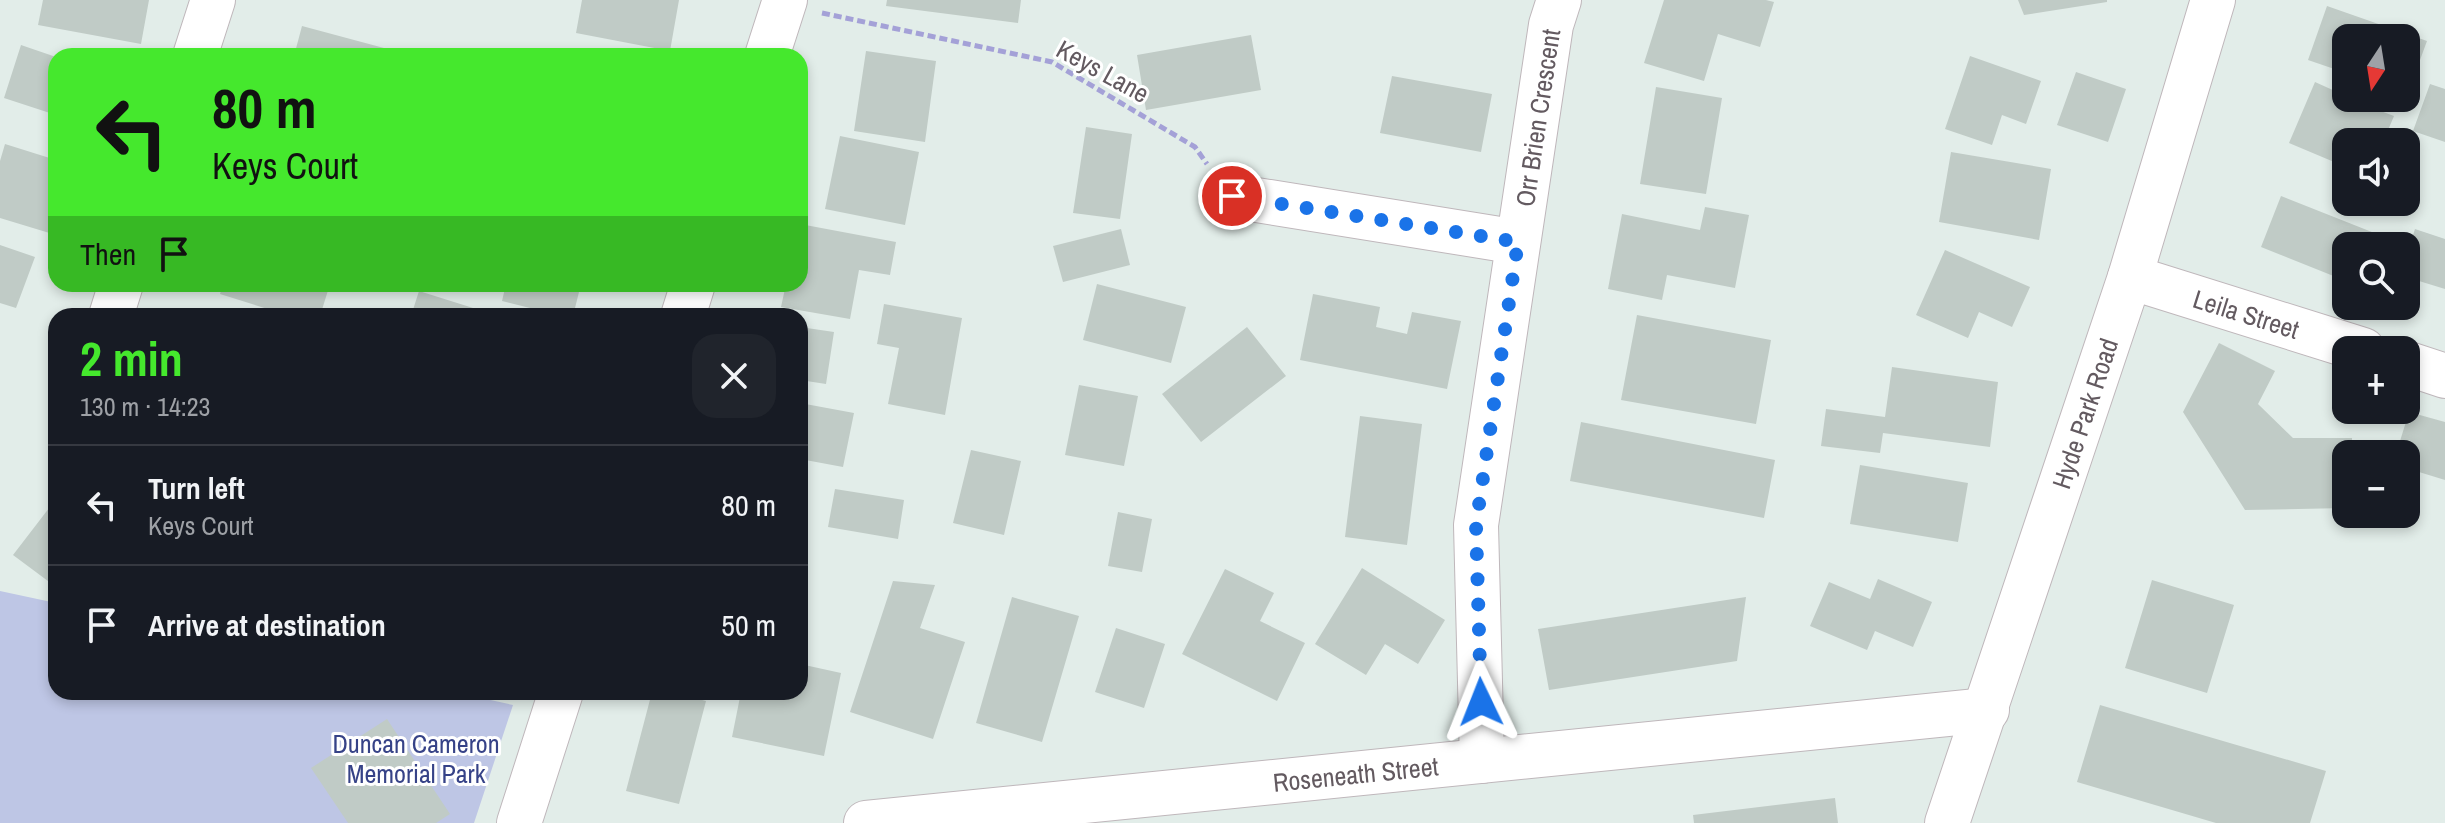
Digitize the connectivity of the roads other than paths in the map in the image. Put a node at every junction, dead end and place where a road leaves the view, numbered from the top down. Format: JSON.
{"nodes":[{"id":1,"x":213,"y":0,"type":"edge"},
{"id":2,"x":1559,"y":0,"type":"edge"},
{"id":3,"x":2213,"y":0,"type":"edge"},
{"id":4,"x":784,"y":1,"type":"edge"},
{"id":5,"x":198,"y":48,"type":"edge"},
{"id":6,"x":769,"y":48,"type":"edge"},
{"id":7,"x":1232,"y":196,"type":"road end"},
{"id":8,"x":1518,"y":242,"type":"junction"},
{"id":9,"x":2130,"y":277,"type":"junction"},
{"id":10,"x":2332,"y":340,"type":"edge"},
{"id":11,"x":2420,"y":368,"type":"edge"},
{"id":12,"x":2445,"y":376,"type":"edge"},
{"id":13,"x":558,"y":700,"type":"edge"},
{"id":14,"x":1987,"y":710,"type":"junction"},
{"id":15,"x":1482,"y":761,"type":"junction"},
{"id":16,"x":519,"y":823,"type":"edge"},
{"id":17,"x":866,"y":823,"type":"edge"},
{"id":18,"x":1947,"y":823,"type":"edge"}],
"edges":[{"from":1,"to":5,"type":"street"},
{"from":2,"to":8,"type":"street","name":"Orr Brien Crescent"},
{"from":3,"to":9,"type":"street","name":"Hyde Park Road"},
{"from":4,"to":6,"type":"street"},
{"from":7,"to":8,"type":"street"},
{"from":8,"to":15,"type":"street","name":"Orr Brien Crescent"},
{"from":9,"to":10,"type":"street","name":"Leila Street"},
{"from":9,"to":14,"type":"street","name":"Hyde Park Road"},
{"from":11,"to":12,"type":"street"},
{"from":13,"to":16,"type":"street"},
{"from":14,"to":15,"type":"street","name":"Roseneath Street"},
{"from":14,"to":18,"type":"street","name":"Hyde Park Road"},
{"from":15,"to":17,"type":"street","name":"Roseneath Street"}]}
